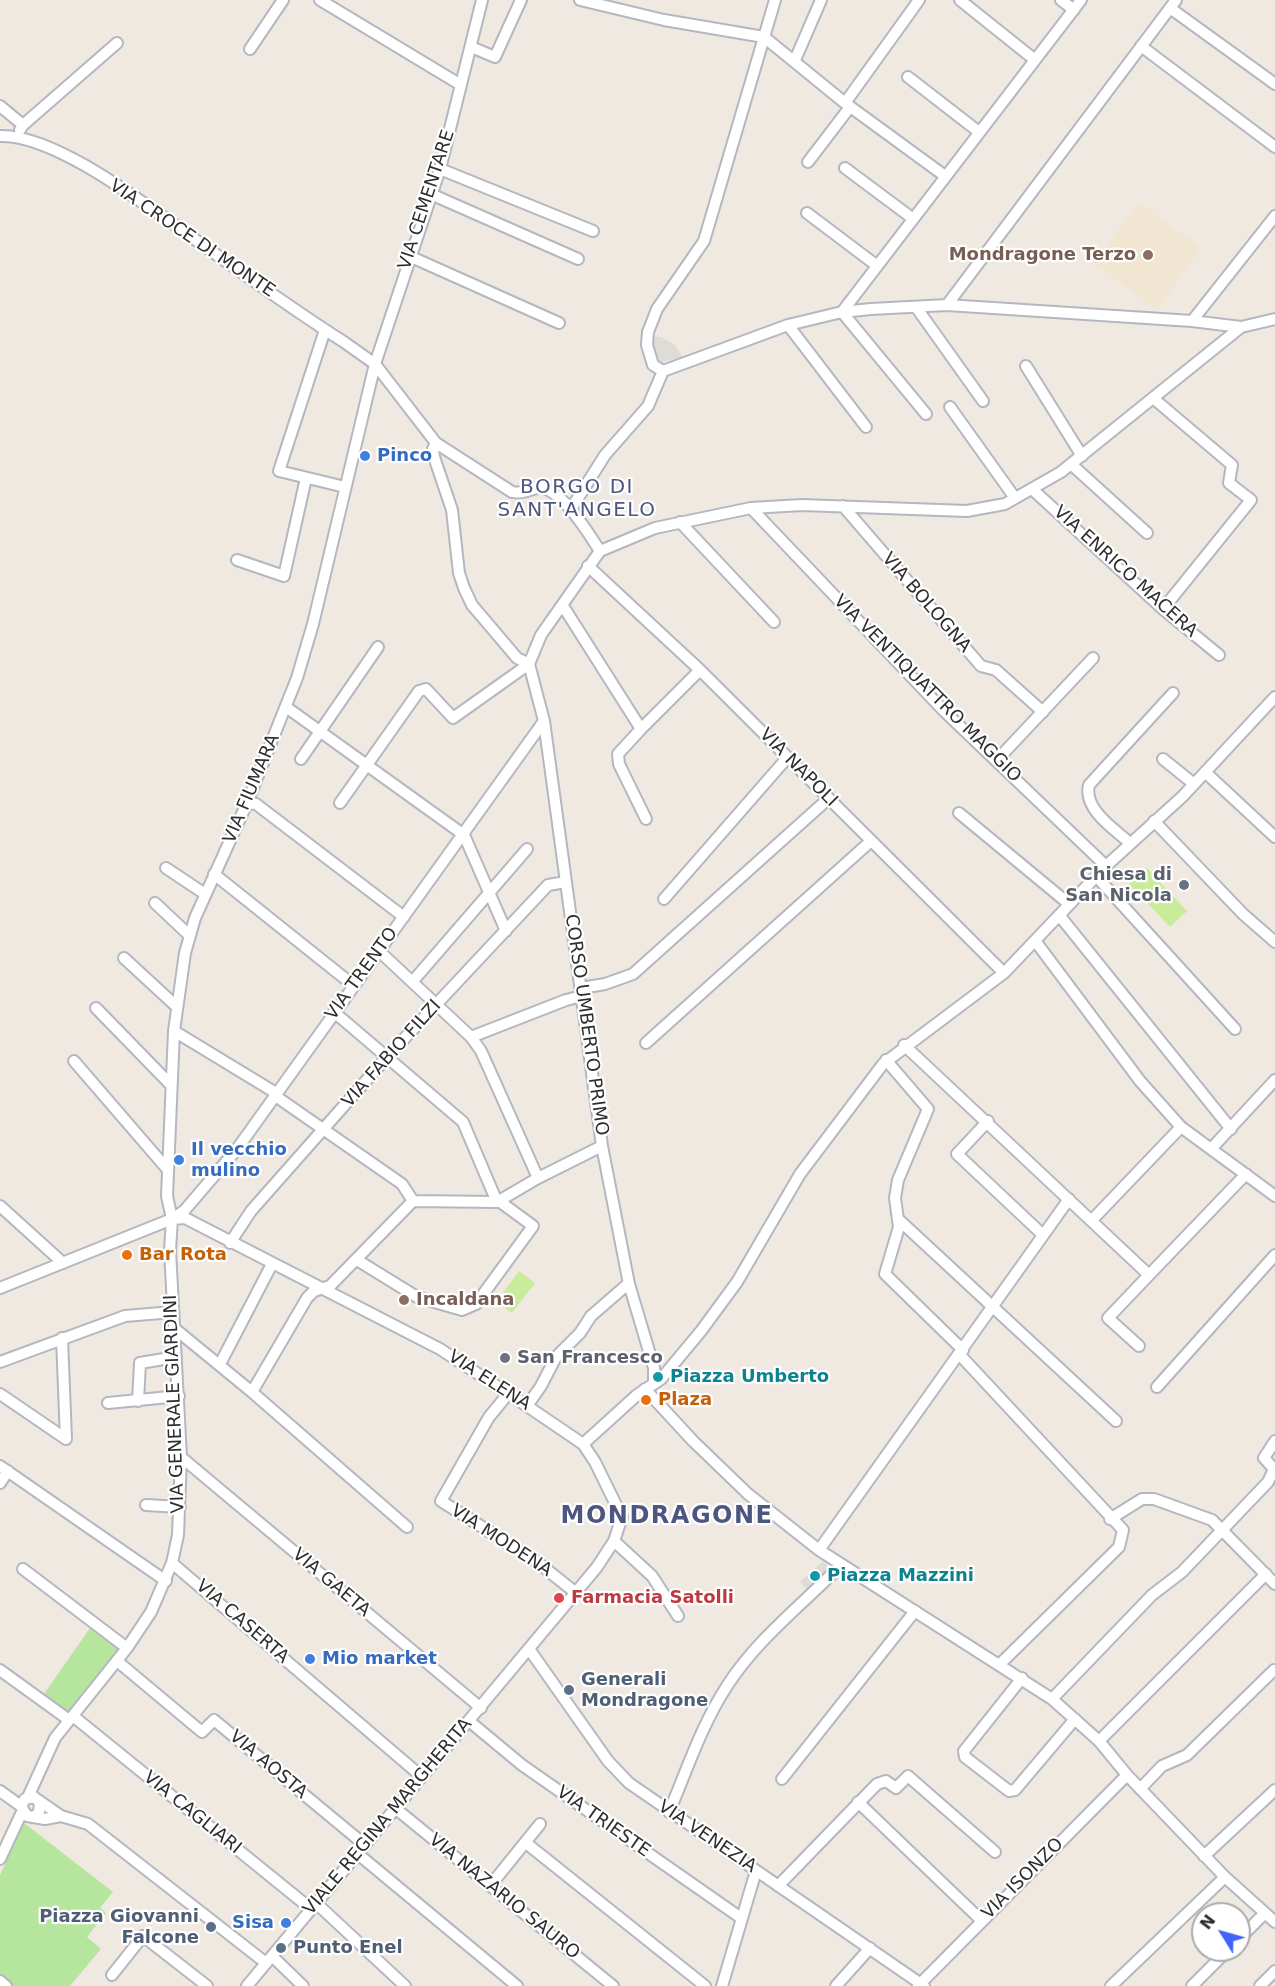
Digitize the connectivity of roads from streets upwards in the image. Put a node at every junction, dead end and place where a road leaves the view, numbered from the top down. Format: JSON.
{"nodes":[{"id":1,"x":283,"y":0,"type":"edge"},
{"id":2,"x":320,"y":0,"type":"edge"},
{"id":3,"x":482,"y":0,"type":"edge"},
{"id":4,"x":521,"y":0,"type":"edge"},
{"id":5,"x":585,"y":0,"type":"edge"},
{"id":6,"x":775,"y":0,"type":"edge"},
{"id":7,"x":820,"y":0,"type":"edge"},
{"id":8,"x":919,"y":0,"type":"edge"},
{"id":9,"x":960,"y":0,"type":"edge"},
{"id":10,"x":1061,"y":0,"type":"edge"},
{"id":11,"x":1081,"y":0,"type":"edge"},
{"id":12,"x":1173,"y":4,"type":"edge"},
{"id":13,"x":1074,"y":10,"type":"junction"},
{"id":14,"x":764,"y":37,"type":"junction"},
{"id":15,"x":117,"y":43,"type":"dead end"},
{"id":16,"x":1141,"y":46,"type":"junction"},
{"id":17,"x":471,"y":47,"type":"junction"},
{"id":18,"x":250,"y":49,"type":"dead end"},
{"id":19,"x":795,"y":60,"type":"junction"},
{"id":20,"x":1035,"y":60,"type":"junction"},
{"id":21,"x":908,"y":77,"type":"dead end"},
{"id":22,"x":1275,"y":84,"type":"edge"},
{"id":23,"x":461,"y":86,"type":"junction"},
{"id":24,"x":847,"y":105,"type":"junction"},
{"id":25,"x":0,"y":106,"type":"edge"},
{"id":26,"x":23,"y":125,"type":"junction"},
{"id":27,"x":980,"y":132,"type":"junction"},
{"id":28,"x":0,"y":136,"type":"edge"},
{"id":29,"x":17,"y":136,"type":"junction"},
{"id":30,"x":1275,"y":147,"type":"edge"},
{"id":31,"x":808,"y":162,"type":"dead end"},
{"id":32,"x":845,"y":168,"type":"dead end"},
{"id":33,"x":440,"y":169,"type":"junction"},
{"id":34,"x":945,"y":176,"type":"junction"},
{"id":35,"x":433,"y":195,"type":"junction"},
{"id":36,"x":807,"y":213,"type":"dead end"},
{"id":37,"x":1275,"y":216,"type":"edge"},
{"id":38,"x":912,"y":218,"type":"junction"},
{"id":39,"x":593,"y":231,"type":"dead end"},
{"id":40,"x":410,"y":256,"type":"junction"},
{"id":41,"x":578,"y":259,"type":"dead end"},
{"id":42,"x":876,"y":265,"type":"junction"},
{"id":43,"x":948,"y":305,"type":"junction"},
{"id":44,"x":916,"y":307,"type":"junction"},
{"id":45,"x":842,"y":312,"type":"junction"},
{"id":46,"x":1275,"y":319,"type":"edge"},
{"id":47,"x":1192,"y":321,"type":"junction"},
{"id":48,"x":559,"y":323,"type":"dead end"},
{"id":49,"x":788,"y":326,"type":"junction"},
{"id":50,"x":1241,"y":327,"type":"junction"},
{"id":51,"x":325,"y":330,"type":"junction"},
{"id":52,"x":375,"y":364,"type":"junction"},
{"id":53,"x":1026,"y":366,"type":"dead end"},
{"id":54,"x":663,"y":371,"type":"junction"},
{"id":55,"x":1153,"y":398,"type":"junction"},
{"id":56,"x":983,"y":401,"type":"dead end"},
{"id":57,"x":950,"y":407,"type":"dead end"},
{"id":58,"x":926,"y":414,"type":"dead end"},
{"id":59,"x":866,"y":427,"type":"dead end"},
{"id":60,"x":436,"y":443,"type":"junction"},
{"id":61,"x":1082,"y":456,"type":"junction"},
{"id":62,"x":1071,"y":464,"type":"junction"},
{"id":63,"x":306,"y":478,"type":"junction"},
{"id":64,"x":345,"y":487,"type":"junction"},
{"id":65,"x":1032,"y":489,"type":"junction"},
{"id":66,"x":1015,"y":498,"type":"junction"},
{"id":67,"x":843,"y":506,"type":"junction"},
{"id":68,"x":751,"y":508,"type":"junction"},
{"id":69,"x":571,"y":509,"type":"junction"},
{"id":70,"x":680,"y":522,"type":"junction"},
{"id":71,"x":1147,"y":533,"type":"dead end"},
{"id":72,"x":600,"y":551,"type":"junction"},
{"id":73,"x":237,"y":560,"type":"dead end"},
{"id":74,"x":588,"y":566,"type":"junction"},
{"id":75,"x":562,"y":606,"type":"junction"},
{"id":76,"x":1163,"y":609,"type":"junction"},
{"id":77,"x":774,"y":622,"type":"dead end"},
{"id":78,"x":378,"y":647,"type":"dead end"},
{"id":79,"x":1219,"y":655,"type":"dead end"},
{"id":80,"x":1093,"y":658,"type":"dead end"},
{"id":81,"x":529,"y":664,"type":"junction"},
{"id":82,"x":700,"y":670,"type":"junction"},
{"id":83,"x":1173,"y":693,"type":"dead end"},
{"id":84,"x":1275,"y":698,"type":"edge"},
{"id":85,"x":286,"y":707,"type":"junction"},
{"id":86,"x":1043,"y":712,"type":"junction"},
{"id":87,"x":544,"y":721,"type":"junction"},
{"id":88,"x":641,"y":729,"type":"junction"},
{"id":89,"x":321,"y":731,"type":"junction"},
{"id":90,"x":787,"y":758,"type":"junction"},
{"id":91,"x":301,"y":759,"type":"dead end"},
{"id":92,"x":1163,"y":759,"type":"dead end"},
{"id":93,"x":997,"y":760,"type":"junction"},
{"id":94,"x":367,"y":764,"type":"junction"},
{"id":95,"x":1205,"y":772,"type":"junction"},
{"id":96,"x":1194,"y":784,"type":"junction"},
{"id":97,"x":828,"y":799,"type":"junction"},
{"id":98,"x":248,"y":803,"type":"junction"},
{"id":99,"x":340,"y":803,"type":"dead end"},
{"id":100,"x":959,"y":813,"type":"dead end"},
{"id":101,"x":646,"y":819,"type":"dead end"},
{"id":102,"x":1155,"y":821,"type":"junction"},
{"id":103,"x":464,"y":835,"type":"junction"},
{"id":104,"x":1275,"y":837,"type":"edge"},
{"id":105,"x":872,"y":841,"type":"junction"},
{"id":106,"x":1130,"y":843,"type":"junction"},
{"id":107,"x":527,"y":849,"type":"dead end"},
{"id":108,"x":1106,"y":866,"type":"junction"},
{"id":109,"x":166,"y":868,"type":"dead end"},
{"id":110,"x":214,"y":874,"type":"junction"},
{"id":111,"x":1096,"y":876,"type":"junction"},
{"id":112,"x":567,"y":882,"type":"junction"},
{"id":113,"x":489,"y":893,"type":"junction"},
{"id":114,"x":205,"y":894,"type":"junction"},
{"id":115,"x":664,"y":899,"type":"dead end"},
{"id":116,"x":155,"y":903,"type":"dead end"},
{"id":117,"x":1070,"y":903,"type":"junction"},
{"id":118,"x":1059,"y":915,"type":"junction"},
{"id":119,"x":404,"y":917,"type":"junction"},
{"id":120,"x":506,"y":931,"type":"junction"},
{"id":121,"x":189,"y":935,"type":"junction"},
{"id":122,"x":1036,"y":942,"type":"junction"},
{"id":123,"x":1275,"y":942,"type":"edge"},
{"id":124,"x":378,"y":950,"type":"junction"},
{"id":125,"x":124,"y":958,"type":"dead end"},
{"id":126,"x":1004,"y":973,"type":"junction"},
{"id":127,"x":413,"y":981,"type":"junction"},
{"id":128,"x":353,"y":985,"type":"junction"},
{"id":129,"x":582,"y":992,"type":"junction"},
{"id":130,"x":437,"y":1004,"type":"junction"},
{"id":131,"x":176,"y":1006,"type":"junction"},
{"id":132,"x":96,"y":1008,"type":"dead end"},
{"id":133,"x":334,"y":1012,"type":"junction"},
{"id":134,"x":1235,"y":1029,"type":"dead end"},
{"id":135,"x":174,"y":1031,"type":"junction"},
{"id":136,"x":471,"y":1037,"type":"junction"},
{"id":137,"x":646,"y":1044,"type":"dead end"},
{"id":138,"x":904,"y":1045,"type":"junction"},
{"id":139,"x":387,"y":1057,"type":"junction"},
{"id":140,"x":886,"y":1060,"type":"junction"},
{"id":141,"x":74,"y":1061,"type":"dead end"},
{"id":142,"x":1275,"y":1080,"type":"edge"},
{"id":143,"x":170,"y":1084,"type":"junction"},
{"id":144,"x":275,"y":1094,"type":"junction"},
{"id":145,"x":988,"y":1121,"type":"junction"},
{"id":146,"x":1181,"y":1127,"type":"junction"},
{"id":147,"x":1231,"y":1128,"type":"junction"},
{"id":148,"x":324,"y":1130,"type":"junction"},
{"id":149,"x":603,"y":1146,"type":"junction"},
{"id":150,"x":1211,"y":1149,"type":"junction"},
{"id":151,"x":168,"y":1170,"type":"junction"},
{"id":152,"x":1246,"y":1174,"type":"junction"},
{"id":153,"x":538,"y":1178,"type":"junction"},
{"id":154,"x":1275,"y":1196,"type":"edge"},
{"id":155,"x":1069,"y":1199,"type":"junction"},
{"id":156,"x":413,"y":1201,"type":"junction"},
{"id":157,"x":498,"y":1201,"type":"junction"},
{"id":158,"x":0,"y":1206,"type":"edge"},
{"id":159,"x":171,"y":1219,"type":"junction"},
{"id":160,"x":898,"y":1219,"type":"junction"},
{"id":161,"x":1092,"y":1220,"type":"junction"},
{"id":162,"x":1043,"y":1235,"type":"junction"},
{"id":163,"x":230,"y":1243,"type":"junction"},
{"id":164,"x":1275,"y":1256,"type":"edge"},
{"id":165,"x":357,"y":1260,"type":"junction"},
{"id":166,"x":63,"y":1263,"type":"junction"},
{"id":167,"x":272,"y":1264,"type":"junction"},
{"id":168,"x":1149,"y":1275,"type":"junction"},
{"id":169,"x":629,"y":1283,"type":"junction"},
{"id":170,"x":0,"y":1288,"type":"edge"},
{"id":171,"x":322,"y":1288,"type":"junction"},
{"id":172,"x":992,"y":1307,"type":"junction"},
{"id":173,"x":173,"y":1312,"type":"junction"},
{"id":174,"x":174,"y":1328,"type":"junction"},
{"id":175,"x":62,"y":1338,"type":"junction"},
{"id":176,"x":1139,"y":1346,"type":"dead end"},
{"id":177,"x":961,"y":1352,"type":"junction"},
{"id":178,"x":176,"y":1357,"type":"junction"},
{"id":179,"x":0,"y":1362,"type":"edge"},
{"id":180,"x":220,"y":1364,"type":"junction"},
{"id":181,"x":650,"y":1386,"type":"junction"},
{"id":182,"x":1157,"y":1387,"type":"dead end"},
{"id":183,"x":252,"y":1392,"type":"junction"},
{"id":184,"x":0,"y":1394,"type":"edge"},
{"id":185,"x":508,"y":1394,"type":"junction"},
{"id":186,"x":179,"y":1396,"type":"junction"},
{"id":187,"x":138,"y":1401,"type":"junction"},
{"id":188,"x":108,"y":1403,"type":"dead end"},
{"id":189,"x":527,"y":1406,"type":"junction"},
{"id":190,"x":1116,"y":1421,"type":"dead end"},
{"id":191,"x":1275,"y":1441,"type":"edge"},
{"id":192,"x":583,"y":1444,"type":"junction"},
{"id":193,"x":181,"y":1457,"type":"junction"},
{"id":194,"x":4,"y":1468,"type":"edge"},
{"id":195,"x":0,"y":1483,"type":"edge"},
{"id":196,"x":146,"y":1505,"type":"dead end"},
{"id":197,"x":180,"y":1507,"type":"junction"},
{"id":198,"x":1110,"y":1519,"type":"junction"},
{"id":199,"x":407,"y":1527,"type":"dead end"},
{"id":200,"x":1223,"y":1529,"type":"junction"},
{"id":201,"x":614,"y":1541,"type":"junction"},
{"id":202,"x":819,"y":1550,"type":"junction"},
{"id":203,"x":172,"y":1563,"type":"junction"},
{"id":204,"x":841,"y":1565,"type":"junction"},
{"id":205,"x":23,"y":1569,"type":"dead end"},
{"id":206,"x":1266,"y":1574,"type":"junction"},
{"id":207,"x":166,"y":1581,"type":"junction"},
{"id":208,"x":1275,"y":1584,"type":"edge"},
{"id":209,"x":576,"y":1593,"type":"junction"},
{"id":210,"x":915,"y":1611,"type":"junction"},
{"id":211,"x":678,"y":1616,"type":"dead end"},
{"id":212,"x":127,"y":1648,"type":"junction"},
{"id":213,"x":530,"y":1649,"type":"junction"},
{"id":214,"x":117,"y":1661,"type":"junction"},
{"id":215,"x":999,"y":1665,"type":"junction"},
{"id":216,"x":0,"y":1670,"type":"edge"},
{"id":217,"x":1274,"y":1670,"type":"edge"},
{"id":218,"x":1022,"y":1678,"type":"junction"},
{"id":219,"x":1052,"y":1699,"type":"junction"},
{"id":220,"x":481,"y":1708,"type":"junction"},
{"id":221,"x":71,"y":1718,"type":"junction"},
{"id":222,"x":1075,"y":1719,"type":"junction"},
{"id":223,"x":469,"y":1720,"type":"junction"},
{"id":224,"x":1098,"y":1741,"type":"junction"},
{"id":225,"x":1126,"y":1775,"type":"junction"},
{"id":226,"x":421,"y":1776,"type":"junction"},
{"id":227,"x":782,"y":1779,"type":"dead end"},
{"id":228,"x":1140,"y":1789,"type":"junction"},
{"id":229,"x":1275,"y":1790,"type":"edge"},
{"id":230,"x":4,"y":1794,"type":"edge"},
{"id":231,"x":858,"y":1802,"type":"junction"},
{"id":232,"x":28,"y":1807,"type":"junction"},
{"id":233,"x":395,"y":1808,"type":"junction"},
{"id":234,"x":669,"y":1812,"type":"junction"},
{"id":235,"x":61,"y":1816,"type":"junction"},
{"id":236,"x":540,"y":1824,"type":"dead end"},
{"id":237,"x":526,"y":1843,"type":"junction"},
{"id":238,"x":362,"y":1850,"type":"junction"},
{"id":239,"x":995,"y":1852,"type":"dead end"},
{"id":240,"x":1204,"y":1856,"type":"junction"},
{"id":241,"x":0,"y":1859,"type":"edge"},
{"id":242,"x":756,"y":1871,"type":"junction"},
{"id":243,"x":1225,"y":1877,"type":"junction"},
{"id":244,"x":490,"y":1886,"type":"junction"},
{"id":245,"x":778,"y":1886,"type":"junction"},
{"id":246,"x":314,"y":1906,"type":"junction"},
{"id":247,"x":1265,"y":1913,"type":"junction"},
{"id":248,"x":741,"y":1918,"type":"junction"},
{"id":249,"x":982,"y":1922,"type":"junction"},
{"id":250,"x":1275,"y":1922,"type":"edge"},
{"id":251,"x":1251,"y":1927,"type":"edge"},
{"id":252,"x":870,"y":1948,"type":"junction"},
{"id":253,"x":269,"y":1960,"type":"junction"},
{"id":254,"x":1216,"y":1962,"type":"edge"},
{"id":255,"x":1275,"y":1971,"type":"edge"},
{"id":256,"x":112,"y":1975,"type":"dead end"},
{"id":257,"x":0,"y":1981,"type":"edge"},
{"id":258,"x":921,"y":1985,"type":"edge"},
{"id":259,"x":6,"y":1986,"type":"edge"},
{"id":260,"x":207,"y":1986,"type":"edge"},
{"id":261,"x":247,"y":1986,"type":"edge"},
{"id":262,"x":303,"y":1986,"type":"edge"},
{"id":263,"x":405,"y":1986,"type":"edge"},
{"id":264,"x":517,"y":1986,"type":"edge"},
{"id":265,"x":613,"y":1986,"type":"edge"},
{"id":266,"x":705,"y":1986,"type":"edge"},
{"id":267,"x":722,"y":1986,"type":"edge"},
{"id":268,"x":836,"y":1986,"type":"edge"},
{"id":269,"x":1111,"y":1986,"type":"edge"},
{"id":270,"x":1192,"y":1986,"type":"edge"},
{"id":271,"x":1260,"y":1986,"type":"edge"}],
"edges":[{"from":1,"to":18,"type":"street"},
{"from":2,"to":23,"type":"street"},
{"from":3,"to":17,"type":"street","name":"VIA CEMENTARE"},
{"from":4,"to":17,"type":"street"},
{"from":5,"to":14,"type":"street"},
{"from":6,"to":14,"type":"street"},
{"from":7,"to":19,"type":"street"},
{"from":8,"to":24,"type":"street"},
{"from":9,"to":20,"type":"street"},
{"from":10,"to":13,"type":"street"},
{"from":11,"to":13,"type":"street"},
{"from":12,"to":16,"type":"street"},
{"from":12,"to":22,"type":"street"},
{"from":13,"to":20,"type":"street"},
{"from":14,"to":19,"type":"street"},
{"from":14,"to":54,"type":"street"},
{"from":15,"to":26,"type":"street"},
{"from":16,"to":30,"type":"street"},
{"from":16,"to":43,"type":"street"},
{"from":17,"to":23,"type":"street","name":"VIA CEMENTARE"},
{"from":19,"to":24,"type":"street"},
{"from":20,"to":27,"type":"street"},
{"from":21,"to":27,"type":"street"},
{"from":23,"to":33,"type":"street","name":"VIA CEMENTARE"},
{"from":24,"to":31,"type":"street"},
{"from":24,"to":34,"type":"street"},
{"from":25,"to":26,"type":"street"},
{"from":26,"to":29,"type":"street"},
{"from":27,"to":34,"type":"street"},
{"from":28,"to":29,"type":"street","name":"VIA CROCE DI MONTE"},
{"from":29,"to":51,"type":"street","name":"VIA CROCE DI MONTE"},
{"from":32,"to":38,"type":"street"},
{"from":33,"to":35,"type":"street","name":"VIA CEMENTARE"},
{"from":33,"to":39,"type":"street"},
{"from":34,"to":38,"type":"street"},
{"from":35,"to":40,"type":"street","name":"VIA CEMENTARE"},
{"from":35,"to":41,"type":"street"},
{"from":36,"to":42,"type":"street"},
{"from":37,"to":47,"type":"street"},
{"from":38,"to":42,"type":"street"},
{"from":40,"to":48,"type":"street"},
{"from":40,"to":52,"type":"street","name":"VIA CEMENTARE"},
{"from":42,"to":45,"type":"street"},
{"from":43,"to":44,"type":"street"},
{"from":43,"to":47,"type":"street"},
{"from":44,"to":45,"type":"street"},
{"from":44,"to":56,"type":"street"},
{"from":45,"to":49,"type":"street"},
{"from":45,"to":58,"type":"street"},
{"from":46,"to":50,"type":"street"},
{"from":47,"to":50,"type":"street"},
{"from":49,"to":54,"type":"street"},
{"from":49,"to":59,"type":"street"},
{"from":50,"to":55,"type":"street"},
{"from":51,"to":52,"type":"street","name":"VIA CROCE DI MONTE"},
{"from":51,"to":63,"type":"street"},
{"from":52,"to":60,"type":"street","name":"VIA CROCE DI MONTE"},
{"from":52,"to":64,"type":"street","name":"VIA FIUMARA"},
{"from":53,"to":61,"type":"street"},
{"from":54,"to":69,"type":"street"},
{"from":55,"to":61,"type":"street"},
{"from":55,"to":76,"type":"street"},
{"from":57,"to":66,"type":"street"},
{"from":60,"to":69,"type":"street"},
{"from":60,"to":81,"type":"street"},
{"from":61,"to":62,"type":"street"},
{"from":62,"to":65,"type":"street"},
{"from":62,"to":71,"type":"street"},
{"from":63,"to":64,"type":"street"},
{"from":63,"to":73,"type":"street"},
{"from":64,"to":85,"type":"street","name":"VIA FIUMARA"},
{"from":65,"to":66,"type":"street"},
{"from":65,"to":76,"type":"street","name":"VIA ENRICO MACERA"},
{"from":66,"to":67,"type":"street"},
{"from":67,"to":68,"type":"street"},
{"from":67,"to":86,"type":"street","name":"VIA BOLOGNA"},
{"from":68,"to":70,"type":"street"},
{"from":68,"to":93,"type":"street","name":"VIA VENTIQUATTRO MAGGIO"},
{"from":69,"to":72,"type":"street"},
{"from":70,"to":72,"type":"street"},
{"from":70,"to":77,"type":"street"},
{"from":72,"to":74,"type":"street"},
{"from":74,"to":75,"type":"street"},
{"from":74,"to":82,"type":"street","name":"VIA NAPOLI"},
{"from":75,"to":81,"type":"street"},
{"from":75,"to":88,"type":"street"},
{"from":76,"to":79,"type":"street","name":"VIA ENRICO MACERA"},
{"from":78,"to":89,"type":"street"},
{"from":80,"to":86,"type":"street"},
{"from":81,"to":87,"type":"street","name":"CORSO UMBERTO PRIMO"},
{"from":81,"to":94,"type":"street"},
{"from":82,"to":88,"type":"street"},
{"from":82,"to":90,"type":"street","name":"VIA NAPOLI"},
{"from":83,"to":106,"type":"street"},
{"from":84,"to":95,"type":"street"},
{"from":85,"to":89,"type":"street"},
{"from":85,"to":98,"type":"street","name":"VIA FIUMARA"},
{"from":86,"to":93,"type":"street"},
{"from":87,"to":103,"type":"street","name":"VIA TRENTO"},
{"from":87,"to":112,"type":"street","name":"CORSO UMBERTO PRIMO"},
{"from":88,"to":101,"type":"street"},
{"from":89,"to":91,"type":"street"},
{"from":89,"to":94,"type":"street"},
{"from":90,"to":97,"type":"street","name":"VIA NAPOLI"},
{"from":90,"to":115,"type":"street"},
{"from":92,"to":96,"type":"street"},
{"from":93,"to":108,"type":"street","name":"VIA VENTIQUATTRO MAGGIO"},
{"from":94,"to":99,"type":"street"},
{"from":94,"to":103,"type":"street"},
{"from":95,"to":96,"type":"street"},
{"from":95,"to":104,"type":"street"},
{"from":96,"to":102,"type":"street"},
{"from":97,"to":105,"type":"street","name":"VIA NAPOLI"},
{"from":97,"to":129,"type":"street"},
{"from":98,"to":110,"type":"street","name":"VIA FIUMARA"},
{"from":98,"to":119,"type":"street"},
{"from":100,"to":117,"type":"street"},
{"from":102,"to":106,"type":"street"},
{"from":102,"to":123,"type":"street"},
{"from":103,"to":113,"type":"street"},
{"from":103,"to":119,"type":"street","name":"VIA TRENTO"},
{"from":105,"to":126,"type":"street","name":"VIA NAPOLI"},
{"from":105,"to":137,"type":"street"},
{"from":106,"to":108,"type":"street"},
{"from":107,"to":113,"type":"street"},
{"from":108,"to":111,"type":"street"},
{"from":109,"to":114,"type":"street"},
{"from":110,"to":114,"type":"street","name":"VIA FIUMARA"},
{"from":110,"to":128,"type":"street"},
{"from":111,"to":117,"type":"street"},
{"from":111,"to":134,"type":"street"},
{"from":112,"to":120,"type":"street","name":"VIA FABIO FILZI"},
{"from":112,"to":129,"type":"street","name":"CORSO UMBERTO PRIMO"},
{"from":113,"to":120,"type":"street"},
{"from":113,"to":127,"type":"street"},
{"from":114,"to":121,"type":"street","name":"VIA FIUMARA"},
{"from":116,"to":121,"type":"street"},
{"from":117,"to":118,"type":"street"},
{"from":118,"to":122,"type":"street"},
{"from":118,"to":147,"type":"street"},
{"from":119,"to":124,"type":"street","name":"VIA TRENTO"},
{"from":120,"to":130,"type":"street","name":"VIA FABIO FILZI"},
{"from":121,"to":131,"type":"street","name":"VIA FIUMARA"},
{"from":122,"to":126,"type":"street"},
{"from":122,"to":146,"type":"street"},
{"from":124,"to":127,"type":"street"},
{"from":124,"to":128,"type":"street","name":"VIA TRENTO"},
{"from":125,"to":131,"type":"street"},
{"from":126,"to":138,"type":"street"},
{"from":127,"to":130,"type":"street"},
{"from":128,"to":133,"type":"street","name":"VIA TRENTO"},
{"from":129,"to":136,"type":"street"},
{"from":129,"to":149,"type":"street","name":"CORSO UMBERTO PRIMO"},
{"from":130,"to":136,"type":"street"},
{"from":130,"to":139,"type":"street","name":"VIA FABIO FILZI"},
{"from":131,"to":135,"type":"street","name":"VIA FIUMARA"},
{"from":132,"to":143,"type":"street"},
{"from":133,"to":139,"type":"street"},
{"from":133,"to":144,"type":"street","name":"VIA TRENTO"},
{"from":135,"to":143,"type":"street","name":"VIA FIUMARA"},
{"from":135,"to":144,"type":"street"},
{"from":136,"to":153,"type":"street"},
{"from":138,"to":140,"type":"street"},
{"from":138,"to":145,"type":"street"},
{"from":139,"to":148,"type":"street","name":"VIA FABIO FILZI"},
{"from":139,"to":157,"type":"street"},
{"from":140,"to":160,"type":"street"},
{"from":140,"to":181,"type":"street"},
{"from":141,"to":151,"type":"street"},
{"from":142,"to":147,"type":"street"},
{"from":143,"to":151,"type":"street","name":"VIA FIUMARA"},
{"from":144,"to":148,"type":"street"},
{"from":144,"to":159,"type":"street","name":"VIA TRENTO"},
{"from":145,"to":155,"type":"street"},
{"from":145,"to":162,"type":"street"},
{"from":146,"to":150,"type":"street"},
{"from":146,"to":161,"type":"street"},
{"from":147,"to":150,"type":"street"},
{"from":148,"to":156,"type":"street"},
{"from":148,"to":163,"type":"street","name":"VIA FABIO FILZI"},
{"from":149,"to":153,"type":"street"},
{"from":149,"to":169,"type":"street","name":"CORSO UMBERTO PRIMO"},
{"from":150,"to":152,"type":"street"},
{"from":151,"to":159,"type":"street","name":"VIA FIUMARA"},
{"from":152,"to":154,"type":"street"},
{"from":152,"to":168,"type":"street"},
{"from":153,"to":157,"type":"street"},
{"from":155,"to":161,"type":"street"},
{"from":155,"to":162,"type":"street"},
{"from":156,"to":157,"type":"street"},
{"from":156,"to":165,"type":"street"},
{"from":157,"to":165,"type":"street"},
{"from":158,"to":166,"type":"street"},
{"from":159,"to":163,"type":"street","name":"VIA ELENA"},
{"from":159,"to":166,"type":"street","name":"VIA TRENTO"},
{"from":159,"to":173,"type":"street","name":"VIA GENERALE GIARDINI"},
{"from":160,"to":172,"type":"street"},
{"from":160,"to":177,"type":"street"},
{"from":161,"to":168,"type":"street"},
{"from":162,"to":172,"type":"street"},
{"from":163,"to":167,"type":"street","name":"VIA ELENA"},
{"from":164,"to":182,"type":"street"},
{"from":165,"to":171,"type":"street"},
{"from":166,"to":170,"type":"street","name":"VIA TRENTO"},
{"from":167,"to":171,"type":"street","name":"VIA ELENA"},
{"from":167,"to":180,"type":"street"},
{"from":168,"to":176,"type":"street"},
{"from":169,"to":181,"type":"street","name":"CORSO UMBERTO PRIMO"},
{"from":169,"to":189,"type":"street"},
{"from":171,"to":183,"type":"street"},
{"from":171,"to":185,"type":"street","name":"VIA ELENA"},
{"from":172,"to":177,"type":"street"},
{"from":172,"to":190,"type":"street"},
{"from":173,"to":174,"type":"street","name":"VIA GENERALE GIARDINI"},
{"from":173,"to":175,"type":"street"},
{"from":174,"to":178,"type":"street","name":"VIA GENERALE GIARDINI"},
{"from":174,"to":180,"type":"street"},
{"from":175,"to":179,"type":"street"},
{"from":175,"to":184,"type":"street"},
{"from":177,"to":198,"type":"street"},
{"from":177,"to":202,"type":"street"},
{"from":178,"to":186,"type":"street","name":"VIA GENERALE GIARDINI"},
{"from":178,"to":187,"type":"street"},
{"from":180,"to":183,"type":"street"},
{"from":181,"to":192,"type":"street"},
{"from":181,"to":202,"type":"street"},
{"from":183,"to":199,"type":"street"},
{"from":185,"to":189,"type":"street","name":"VIA ELENA"},
{"from":185,"to":209,"type":"street","name":"VIA MODENA"},
{"from":186,"to":187,"type":"street"},
{"from":186,"to":193,"type":"street","name":"VIA GENERALE GIARDINI"},
{"from":187,"to":188,"type":"street"},
{"from":189,"to":192,"type":"street","name":"VIA ELENA"},
{"from":191,"to":200,"type":"street"},
{"from":192,"to":201,"type":"street","name":"VIA ELENA"},
{"from":193,"to":197,"type":"street","name":"VIA GENERALE GIARDINI"},
{"from":193,"to":220,"type":"street","name":"VIA GAETA"},
{"from":194,"to":195,"type":"street"},
{"from":194,"to":207,"type":"street"},
{"from":196,"to":197,"type":"street"},
{"from":197,"to":203,"type":"street","name":"VIA GENERALE GIARDINI"},
{"from":198,"to":200,"type":"street"},
{"from":198,"to":215,"type":"street"},
{"from":200,"to":206,"type":"street"},
{"from":200,"to":219,"type":"street"},
{"from":201,"to":209,"type":"street","name":"VIA ELENA"},
{"from":201,"to":211,"type":"street"},
{"from":202,"to":204,"type":"street"},
{"from":203,"to":207,"type":"street","name":"VIA GENERALE GIARDINI"},
{"from":203,"to":226,"type":"street","name":"VIA CASERTA"},
{"from":204,"to":210,"type":"street"},
{"from":204,"to":234,"type":"street"},
{"from":205,"to":212,"type":"street"},
{"from":206,"to":208,"type":"street"},
{"from":206,"to":224,"type":"street"},
{"from":207,"to":212,"type":"street","name":"VIA GENERALE GIARDINI"},
{"from":209,"to":213,"type":"street","name":"VIA ELENA"},
{"from":210,"to":215,"type":"street"},
{"from":210,"to":227,"type":"street"},
{"from":212,"to":214,"type":"street","name":"VIA GENERALE GIARDINI"},
{"from":213,"to":220,"type":"street","name":"VIALE REGINA MARGHERITA"},
{"from":213,"to":234,"type":"street","name":"VIA VENEZIA"},
{"from":214,"to":221,"type":"street","name":"VIA GENERALE GIARDINI"},
{"from":214,"to":238,"type":"street","name":"VIA AOSTA"},
{"from":215,"to":218,"type":"street"},
{"from":216,"to":221,"type":"street","name":"VIA CAGLIARI"},
{"from":217,"to":228,"type":"street"},
{"from":218,"to":219,"type":"street"},
{"from":218,"to":222,"type":"street"},
{"from":219,"to":222,"type":"street"},
{"from":220,"to":223,"type":"street","name":"VIALE REGINA MARGHERITA"},
{"from":221,"to":232,"type":"street","name":"VIA GENERALE GIARDINI"},
{"from":221,"to":246,"type":"street","name":"VIA CAGLIARI"},
{"from":222,"to":224,"type":"street"},
{"from":223,"to":226,"type":"street","name":"VIALE REGINA MARGHERITA"},
{"from":223,"to":248,"type":"street","name":"VIA TRIESTE"},
{"from":224,"to":225,"type":"street"},
{"from":225,"to":228,"type":"street"},
{"from":225,"to":249,"type":"street","name":"VIA ISONZO"},
{"from":226,"to":233,"type":"street","name":"VIALE REGINA MARGHERITA"},
{"from":228,"to":240,"type":"street"},
{"from":229,"to":240,"type":"street"},
{"from":230,"to":232,"type":"street"},
{"from":231,"to":239,"type":"street"},
{"from":231,"to":245,"type":"street"},
{"from":231,"to":249,"type":"street"},
{"from":232,"to":235,"type":"street"},
{"from":232,"to":235,"type":"street"},
{"from":232,"to":241,"type":"street","name":"VIA GENERALE GIARDINI"},
{"from":233,"to":238,"type":"street","name":"VIALE REGINA MARGHERITA"},
{"from":233,"to":244,"type":"street","name":"VIA NAZARIO SAURO"},
{"from":234,"to":242,"type":"street","name":"VIA VENEZIA"},
{"from":235,"to":253,"type":"street"},
{"from":236,"to":237,"type":"street"},
{"from":237,"to":244,"type":"street"},
{"from":237,"to":266,"type":"street"},
{"from":238,"to":246,"type":"street","name":"VIALE REGINA MARGHERITA"},
{"from":238,"to":264,"type":"street"},
{"from":240,"to":243,"type":"street"},
{"from":242,"to":245,"type":"street","name":"VIA VENEZIA"},
{"from":242,"to":248,"type":"street"},
{"from":243,"to":247,"type":"street"},
{"from":243,"to":269,"type":"street"},
{"from":244,"to":265,"type":"street","name":"VIA NAZARIO SAURO"},
{"from":245,"to":252,"type":"street","name":"VIA VENEZIA"},
{"from":246,"to":253,"type":"street","name":"VIALE REGINA MARGHERITA"},
{"from":246,"to":263,"type":"street","name":"VIA CAGLIARI"},
{"from":247,"to":250,"type":"street"},
{"from":247,"to":251,"type":"street"},
{"from":248,"to":267,"type":"street"},
{"from":249,"to":258,"type":"street","name":"VIA ISONZO"},
{"from":252,"to":258,"type":"street","name":"VIA VENEZIA"},
{"from":252,"to":268,"type":"street"},
{"from":253,"to":261,"type":"street","name":"VIALE REGINA MARGHERITA"},
{"from":253,"to":262,"type":"street"},
{"from":254,"to":270,"type":"street"},
{"from":255,"to":271,"type":"street"},
{"from":256,"to":260,"type":"street"},
{"from":257,"to":259,"type":"street"}]}
